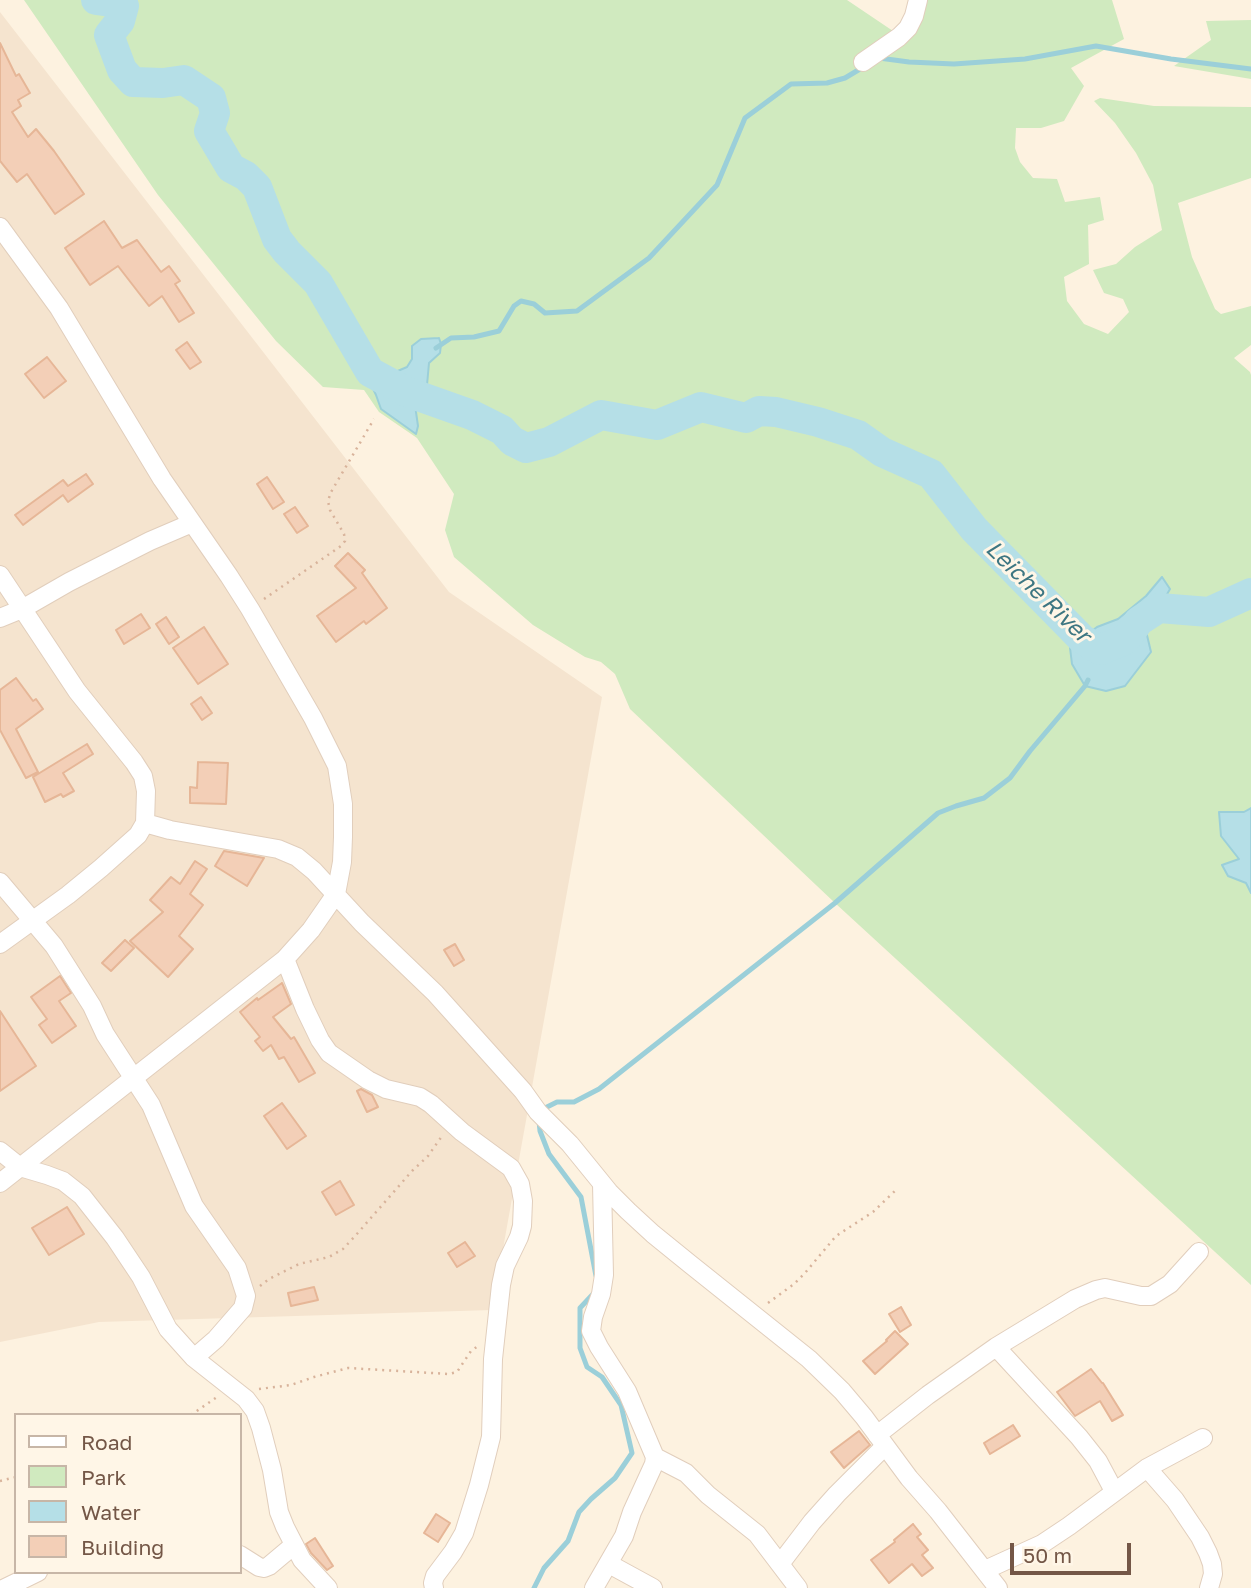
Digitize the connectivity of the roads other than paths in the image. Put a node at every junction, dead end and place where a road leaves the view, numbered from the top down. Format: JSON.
{"nodes":[{"id":1,"x":918,"y":0,"type":"edge"},
{"id":2,"x":863,"y":62,"type":"dead end"},
{"id":3,"x":0,"y":227,"type":"edge"},
{"id":4,"x":192,"y":523,"type":"junction"},
{"id":5,"x":0,"y":575,"type":"edge"},
{"id":6,"x":22,"y":609,"type":"junction"},
{"id":7,"x":0,"y":618,"type":"edge"},
{"id":8,"x":145,"y":823,"type":"junction"},
{"id":9,"x":0,"y":882,"type":"edge"},
{"id":10,"x":336,"y":894,"type":"junction"},
{"id":11,"x":33,"y":920,"type":"junction"},
{"id":12,"x":0,"y":944,"type":"edge"},
{"id":13,"x":285,"y":959,"type":"junction"},
{"id":14,"x":134,"y":1078,"type":"junction"},
{"id":15,"x":0,"y":1151,"type":"edge"},
{"id":16,"x":20,"y":1167,"type":"junction"},
{"id":17,"x":0,"y":1183,"type":"edge"},
{"id":18,"x":602,"y":1184,"type":"junction"},
{"id":19,"x":1199,"y":1252,"type":"dead end"},
{"id":20,"x":996,"y":1347,"type":"junction"},
{"id":21,"x":194,"y":1358,"type":"junction"},
{"id":22,"x":1203,"y":1438,"type":"dead end"},
{"id":23,"x":881,"y":1440,"type":"junction"},
{"id":24,"x":655,"y":1457,"type":"junction"},
{"id":25,"x":1147,"y":1468,"type":"junction"},
{"id":26,"x":1114,"y":1491,"type":"junction"},
{"id":27,"x":294,"y":1545,"type":"junction"},
{"id":28,"x":242,"y":1556,"type":"edge"},
{"id":29,"x":609,"y":1564,"type":"junction"},
{"id":30,"x":780,"y":1564,"type":"junction"},
{"id":31,"x":985,"y":1570,"type":"junction"},
{"id":32,"x":34,"y":1574,"type":"edge"},
{"id":33,"x":996,"y":1587,"type":"edge"},
{"id":34,"x":5,"y":1588,"type":"edge"},
{"id":35,"x":328,"y":1588,"type":"edge"},
{"id":36,"x":434,"y":1588,"type":"edge"},
{"id":37,"x":594,"y":1588,"type":"edge"},
{"id":38,"x":653,"y":1588,"type":"edge"},
{"id":39,"x":798,"y":1588,"type":"edge"},
{"id":40,"x":1209,"y":1588,"type":"edge"}],
"edges":[{"from":1,"to":2,"type":"street"},
{"from":3,"to":4,"type":"street"},
{"from":4,"to":6,"type":"street"},
{"from":4,"to":10,"type":"street"},
{"from":5,"to":6,"type":"street"},
{"from":6,"to":7,"type":"street"},
{"from":6,"to":8,"type":"street"},
{"from":8,"to":10,"type":"street"},
{"from":8,"to":11,"type":"street"},
{"from":9,"to":11,"type":"street"},
{"from":10,"to":13,"type":"street"},
{"from":10,"to":18,"type":"street"},
{"from":11,"to":12,"type":"street"},
{"from":11,"to":14,"type":"street"},
{"from":13,"to":14,"type":"street"},
{"from":13,"to":36,"type":"street"},
{"from":14,"to":16,"type":"street"},
{"from":14,"to":21,"type":"street"},
{"from":15,"to":16,"type":"street"},
{"from":16,"to":17,"type":"street"},
{"from":16,"to":21,"type":"street"},
{"from":18,"to":23,"type":"street"},
{"from":18,"to":24,"type":"street"},
{"from":19,"to":20,"type":"street"},
{"from":20,"to":23,"type":"street"},
{"from":20,"to":26,"type":"street"},
{"from":21,"to":27,"type":"street"},
{"from":22,"to":25,"type":"street"},
{"from":23,"to":30,"type":"street"},
{"from":23,"to":31,"type":"street"},
{"from":24,"to":29,"type":"street"},
{"from":24,"to":30,"type":"street"},
{"from":25,"to":26,"type":"street"},
{"from":25,"to":40,"type":"street"},
{"from":26,"to":31,"type":"street"},
{"from":27,"to":28,"type":"street"},
{"from":27,"to":35,"type":"street"},
{"from":29,"to":37,"type":"street"},
{"from":29,"to":38,"type":"street"},
{"from":30,"to":39,"type":"street"},
{"from":31,"to":33,"type":"street"},
{"from":32,"to":34,"type":"street"}]}
